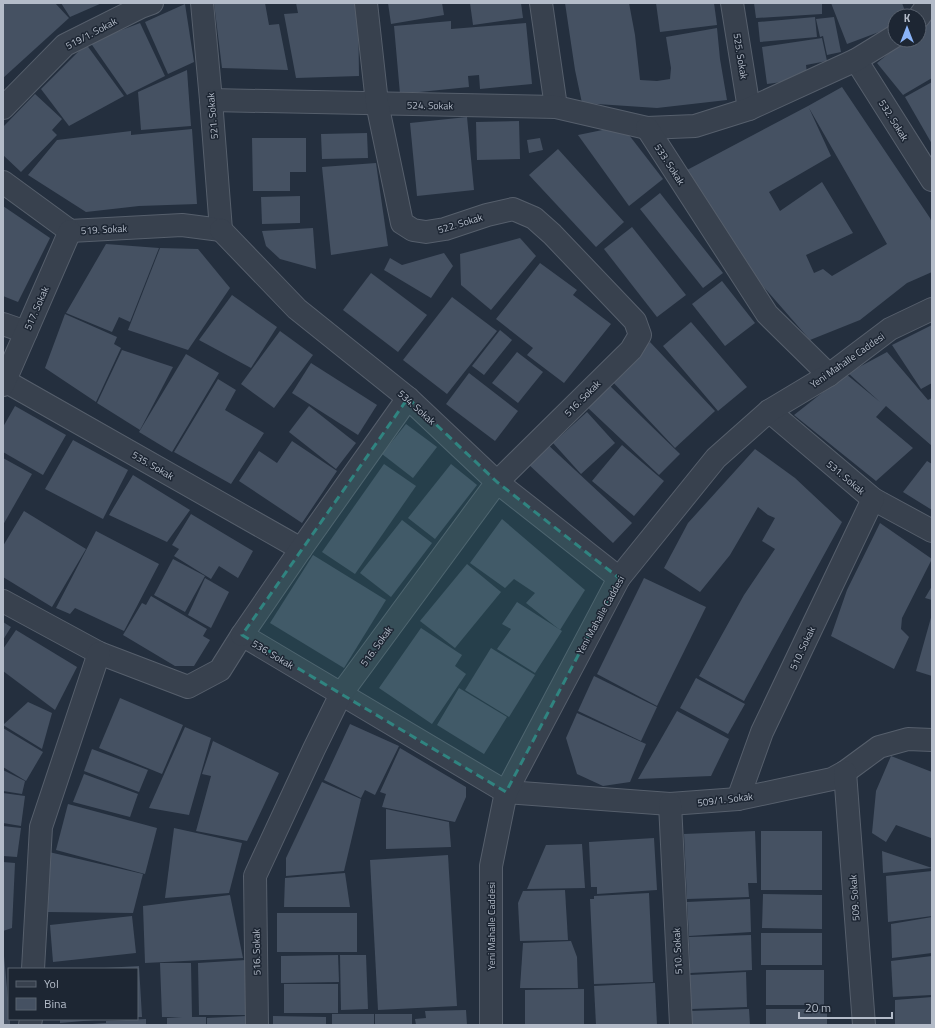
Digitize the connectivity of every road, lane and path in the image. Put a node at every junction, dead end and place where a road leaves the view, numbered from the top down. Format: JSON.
{"nodes":[{"id":1,"x":152,"y":3,"type":"edge"},
{"id":2,"x":202,"y":3,"type":"edge"},
{"id":3,"x":366,"y":3,"type":"edge"},
{"id":4,"x":541,"y":3,"type":"edge"},
{"id":5,"x":732,"y":3,"type":"edge"},
{"id":6,"x":887,"y":41,"type":"edge"},
{"id":7,"x":856,"y":60,"type":"junction"},
{"id":8,"x":211,"y":100,"type":"junction"},
{"id":9,"x":377,"y":103,"type":"junction"},
{"id":10,"x":556,"y":107,"type":"junction"},
{"id":11,"x":3,"y":108,"type":"edge"},
{"id":12,"x":749,"y":109,"type":"junction"},
{"id":13,"x":647,"y":128,"type":"junction"},
{"id":14,"x":932,"y":180,"type":"edge"},
{"id":15,"x":3,"y":182,"type":"edge"},
{"id":16,"x":221,"y":230,"type":"junction"},
{"id":17,"x":70,"y":231,"type":"junction"},
{"id":18,"x":932,"y":309,"type":"edge"},
{"id":19,"x":3,"y":324,"type":"edge"},
{"id":20,"x":26,"y":332,"type":"junction"},
{"id":21,"x":640,"y":335,"type":"joint"},
{"id":22,"x":829,"y":375,"type":"junction"},
{"id":23,"x":4,"y":383,"type":"edge"},
{"id":24,"x":408,"y":398,"type":"junction"},
{"id":25,"x":769,"y":411,"type":"junction"},
{"id":26,"x":497,"y":482,"type":"junction"},
{"id":27,"x":872,"y":499,"type":"junction"},
{"id":28,"x":932,"y":531,"type":"edge"},
{"id":29,"x":301,"y":548,"type":"junction"},
{"id":30,"x":619,"y":578,"type":"junction"},
{"id":31,"x":3,"y":601,"type":"edge"},
{"id":32,"x":242,"y":635,"type":"junction"},
{"id":33,"x":99,"y":653,"type":"junction"},
{"id":34,"x":341,"y":694,"type":"junction"},
{"id":35,"x":932,"y":740,"type":"edge"},
{"id":36,"x":845,"y":772,"type":"junction"},
{"id":37,"x":506,"y":792,"type":"junction"},
{"id":38,"x":738,"y":799,"type":"junction"},
{"id":39,"x":670,"y":804,"type":"junction"},
{"id":40,"x":33,"y":968,"type":"edge"},
{"id":41,"x":257,"y":1025,"type":"edge"},
{"id":42,"x":491,"y":1025,"type":"edge"},
{"id":43,"x":681,"y":1025,"type":"edge"},
{"id":44,"x":864,"y":1025,"type":"edge"}],
"edges":[{"from":1,"to":11,"type":"street","name":"519/1. Sokak"},
{"from":2,"to":8,"type":"street","name":"521. Sokak"},
{"from":3,"to":9,"type":"street","name":"522. Sokak"},
{"from":4,"to":10,"type":"street"},
{"from":5,"to":12,"type":"street","name":"525. Sokak"},
{"from":6,"to":7,"type":"street","name":"533. Sokak"},
{"from":7,"to":12,"type":"street","name":"533. Sokak"},
{"from":7,"to":14,"type":"street","name":"532. Sokak"},
{"from":8,"to":9,"type":"street","name":"524. Sokak"},
{"from":8,"to":16,"type":"street","name":"521. Sokak"},
{"from":9,"to":10,"type":"street","name":"524. Sokak"},
{"from":9,"to":21,"type":"street","name":"522. Sokak"},
{"from":10,"to":13,"type":"street","name":"524. Sokak"},
{"from":12,"to":13,"type":"street","name":"533. Sokak"},
{"from":13,"to":22,"type":"street","name":"533. Sokak"},
{"from":15,"to":17,"type":"street","name":"519. Sokak"},
{"from":16,"to":17,"type":"street","name":"519. Sokak"},
{"from":16,"to":24,"type":"street","name":"534. Sokak"},
{"from":17,"to":20,"type":"street","name":"517. Sokak"},
{"from":18,"to":22,"type":"street","name":"Yeni Mahalle Caddesi"},
{"from":19,"to":20,"type":"street"},
{"from":20,"to":23,"type":"street","name":"517. Sokak"},
{"from":21,"to":26,"type":"street","name":"516. Sokak"},
{"from":22,"to":25,"type":"street","name":"Yeni Mahalle Caddesi"},
{"from":23,"to":29,"type":"street","name":"535. Sokak"},
{"from":24,"to":26,"type":"street","name":"534. Sokak"},
{"from":24,"to":29,"type":"street"},
{"from":25,"to":27,"type":"street","name":"531. Sokak"},
{"from":25,"to":30,"type":"street","name":"Yeni Mahalle Caddesi"},
{"from":26,"to":30,"type":"street","name":"534. Sokak"},
{"from":26,"to":34,"type":"street","name":"516. Sokak"},
{"from":27,"to":28,"type":"street","name":"531. Sokak"},
{"from":27,"to":38,"type":"street","name":"510. Sokak"},
{"from":29,"to":32,"type":"street"},
{"from":30,"to":37,"type":"street","name":"Yeni Mahalle Caddesi"},
{"from":31,"to":33,"type":"street","name":"536. Sokak"},
{"from":32,"to":33,"type":"street","name":"536. Sokak"},
{"from":32,"to":34,"type":"street","name":"536. Sokak"},
{"from":33,"to":40,"type":"street"},
{"from":34,"to":37,"type":"street","name":"536. Sokak"},
{"from":34,"to":41,"type":"street","name":"516. Sokak"},
{"from":35,"to":36,"type":"street","name":"509/1. Sokak"},
{"from":36,"to":38,"type":"street","name":"509/1. Sokak"},
{"from":36,"to":44,"type":"street","name":"509. Sokak"},
{"from":37,"to":39,"type":"street","name":"509/1. Sokak"},
{"from":37,"to":42,"type":"street","name":"Yeni Mahalle Caddesi"},
{"from":38,"to":39,"type":"street","name":"509/1. Sokak"},
{"from":39,"to":43,"type":"street","name":"510. Sokak"}]}
